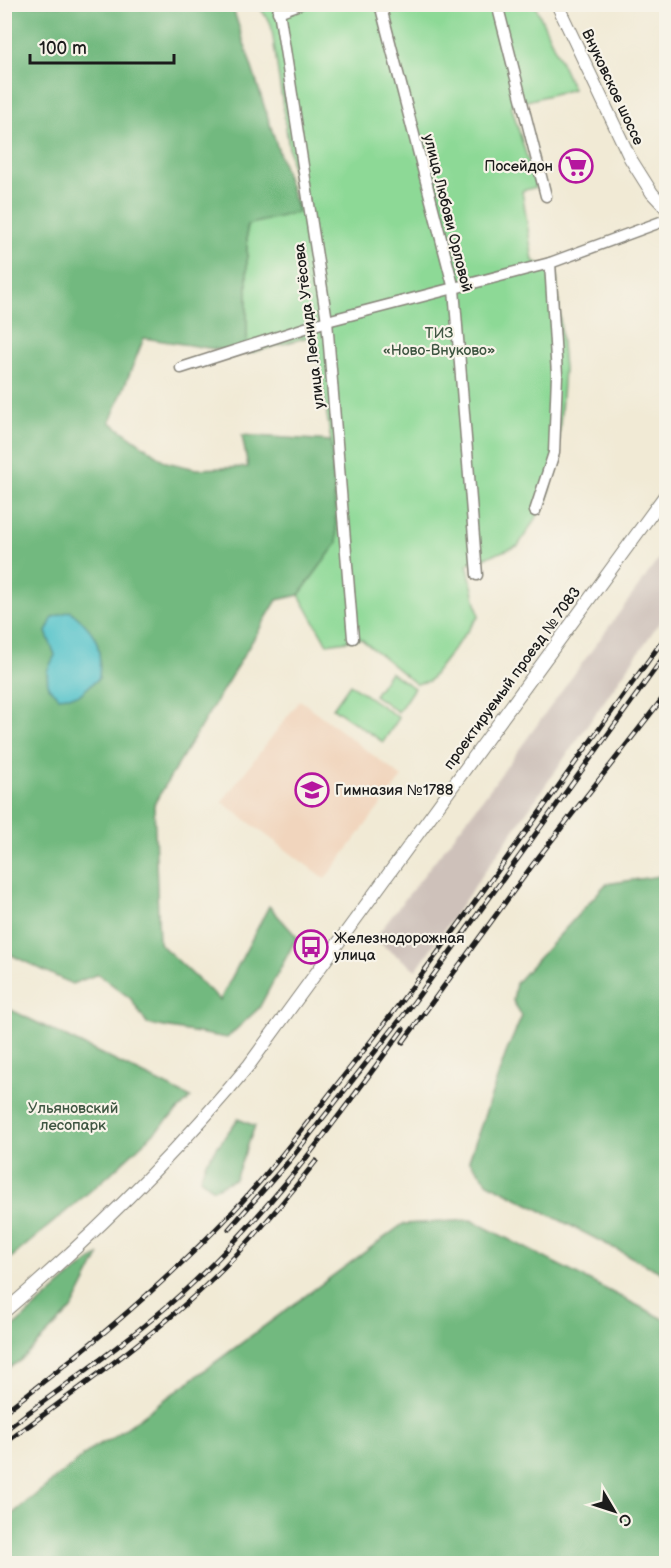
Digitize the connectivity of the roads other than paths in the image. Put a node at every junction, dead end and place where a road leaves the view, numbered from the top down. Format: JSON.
{"nodes":[{"id":1,"x":300,"y":4,"type":"edge"},
{"id":2,"x":380,"y":4,"type":"edge"},
{"id":3,"x":496,"y":4,"type":"edge"},
{"id":4,"x":557,"y":4,"type":"edge"},
{"id":5,"x":278,"y":8,"type":"edge"},
{"id":6,"x":546,"y":196,"type":"dead end"},
{"id":7,"x":666,"y":208,"type":"edge"},
{"id":8,"x":666,"y":220,"type":"edge"},
{"id":9,"x":550,"y":264,"type":"junction"},
{"id":10,"x":454,"y":289,"type":"junction"},
{"id":11,"x":327,"y":321,"type":"junction"},
{"id":12,"x":181,"y":368,"type":"dead end"},
{"id":13,"x":666,"y":494,"type":"edge"},
{"id":14,"x":535,"y":511,"type":"dead end"},
{"id":15,"x":477,"y":575,"type":"dead end"},
{"id":16,"x":353,"y":638,"type":"dead end"},
{"id":17,"x":4,"y":1312,"type":"edge"}],
"edges":[{"from":1,"to":5,"type":"street"},
{"from":2,"to":10,"type":"street","name":"улица Любови Орловой"},
{"from":3,"to":6,"type":"street"},
{"from":4,"to":7,"type":"main road","name":"Внуковское шоссе"},
{"from":5,"to":11,"type":"street","name":"улица Леонида Утёсова"},
{"from":8,"to":9,"type":"street"},
{"from":9,"to":10,"type":"street"},
{"from":9,"to":14,"type":"street"},
{"from":10,"to":11,"type":"street"},
{"from":10,"to":15,"type":"street","name":"улица Любови Орловой"},
{"from":11,"to":12,"type":"street"},
{"from":11,"to":16,"type":"street","name":"улица Леонида Утёсова"},
{"from":13,"to":17,"type":"main road","name":"проектируемый проезд № 7083"}]}
